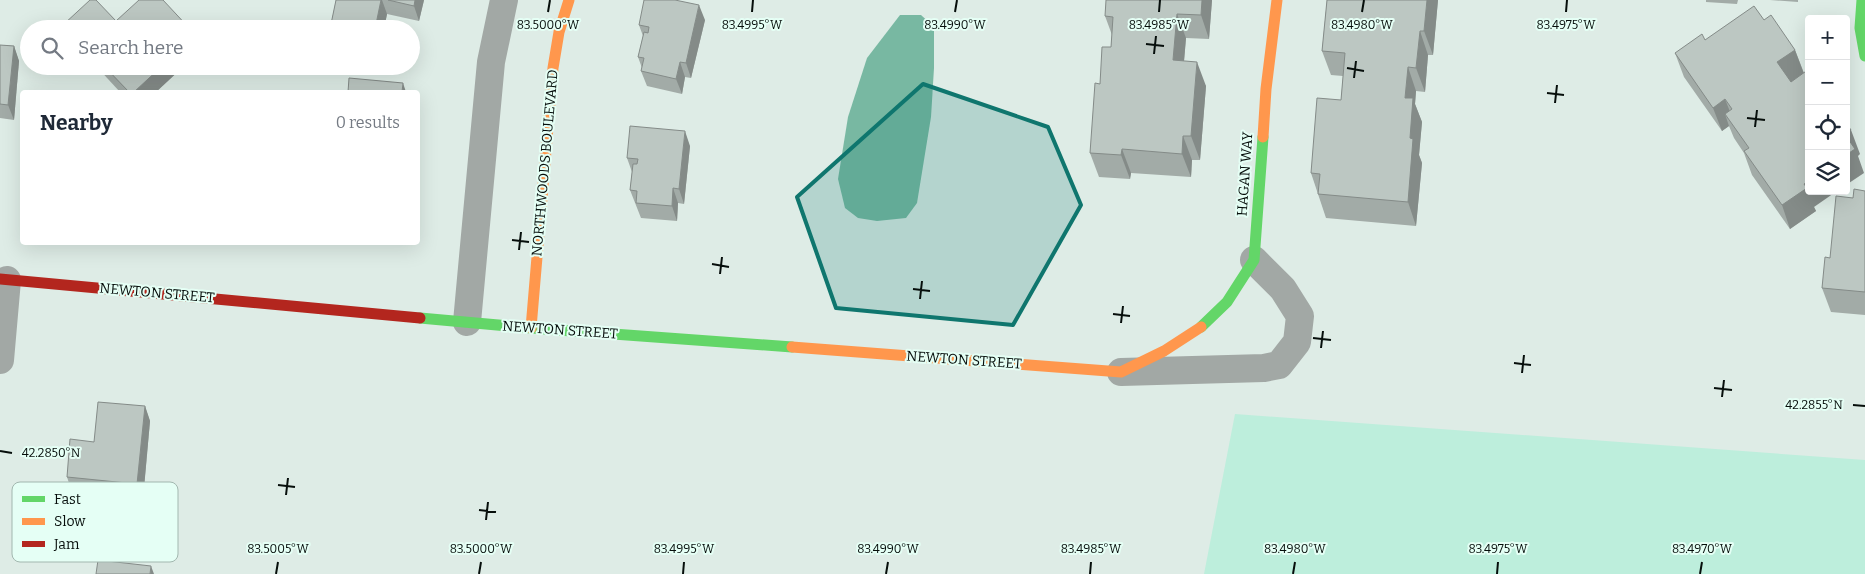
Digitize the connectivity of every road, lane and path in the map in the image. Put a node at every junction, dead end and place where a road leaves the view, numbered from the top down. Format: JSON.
{"nodes":[{"id":1,"x":504,"y":0,"type":"edge"},
{"id":2,"x":569,"y":0,"type":"edge"},
{"id":3,"x":1277,"y":0,"type":"edge"},
{"id":4,"x":1862,"y":0,"type":"edge"},
{"id":5,"x":1865,"y":56,"type":"edge"},
{"id":6,"x":1254,"y":260,"type":"junction"},
{"id":7,"x":4,"y":280,"type":"edge"},
{"id":8,"x":467,"y":322,"type":"junction"},
{"id":9,"x":531,"y":328,"type":"junction"},
{"id":10,"x":0,"y":360,"type":"edge"},
{"id":11,"x":1121,"y":372,"type":"junction"}],
"edges":[{"from":1,"to":8,"type":"street"},
{"from":2,"to":9,"type":"street","name":"NORTHWOODS BOULEVARD"},
{"from":3,"to":6,"type":"street","name":"HAGAN WAY"},
{"from":4,"to":5,"type":"street"},
{"from":6,"to":11,"type":"street","name":"HAGAN WAY"},
{"from":6,"to":11,"type":"street","name":"NEWTON STREET"},
{"from":7,"to":8,"type":"street","name":"NEWTON STREET"},
{"from":7,"to":10,"type":"street"},
{"from":8,"to":9,"type":"street","name":"NEWTON STREET"},
{"from":9,"to":11,"type":"street","name":"NEWTON STREET"}]}
